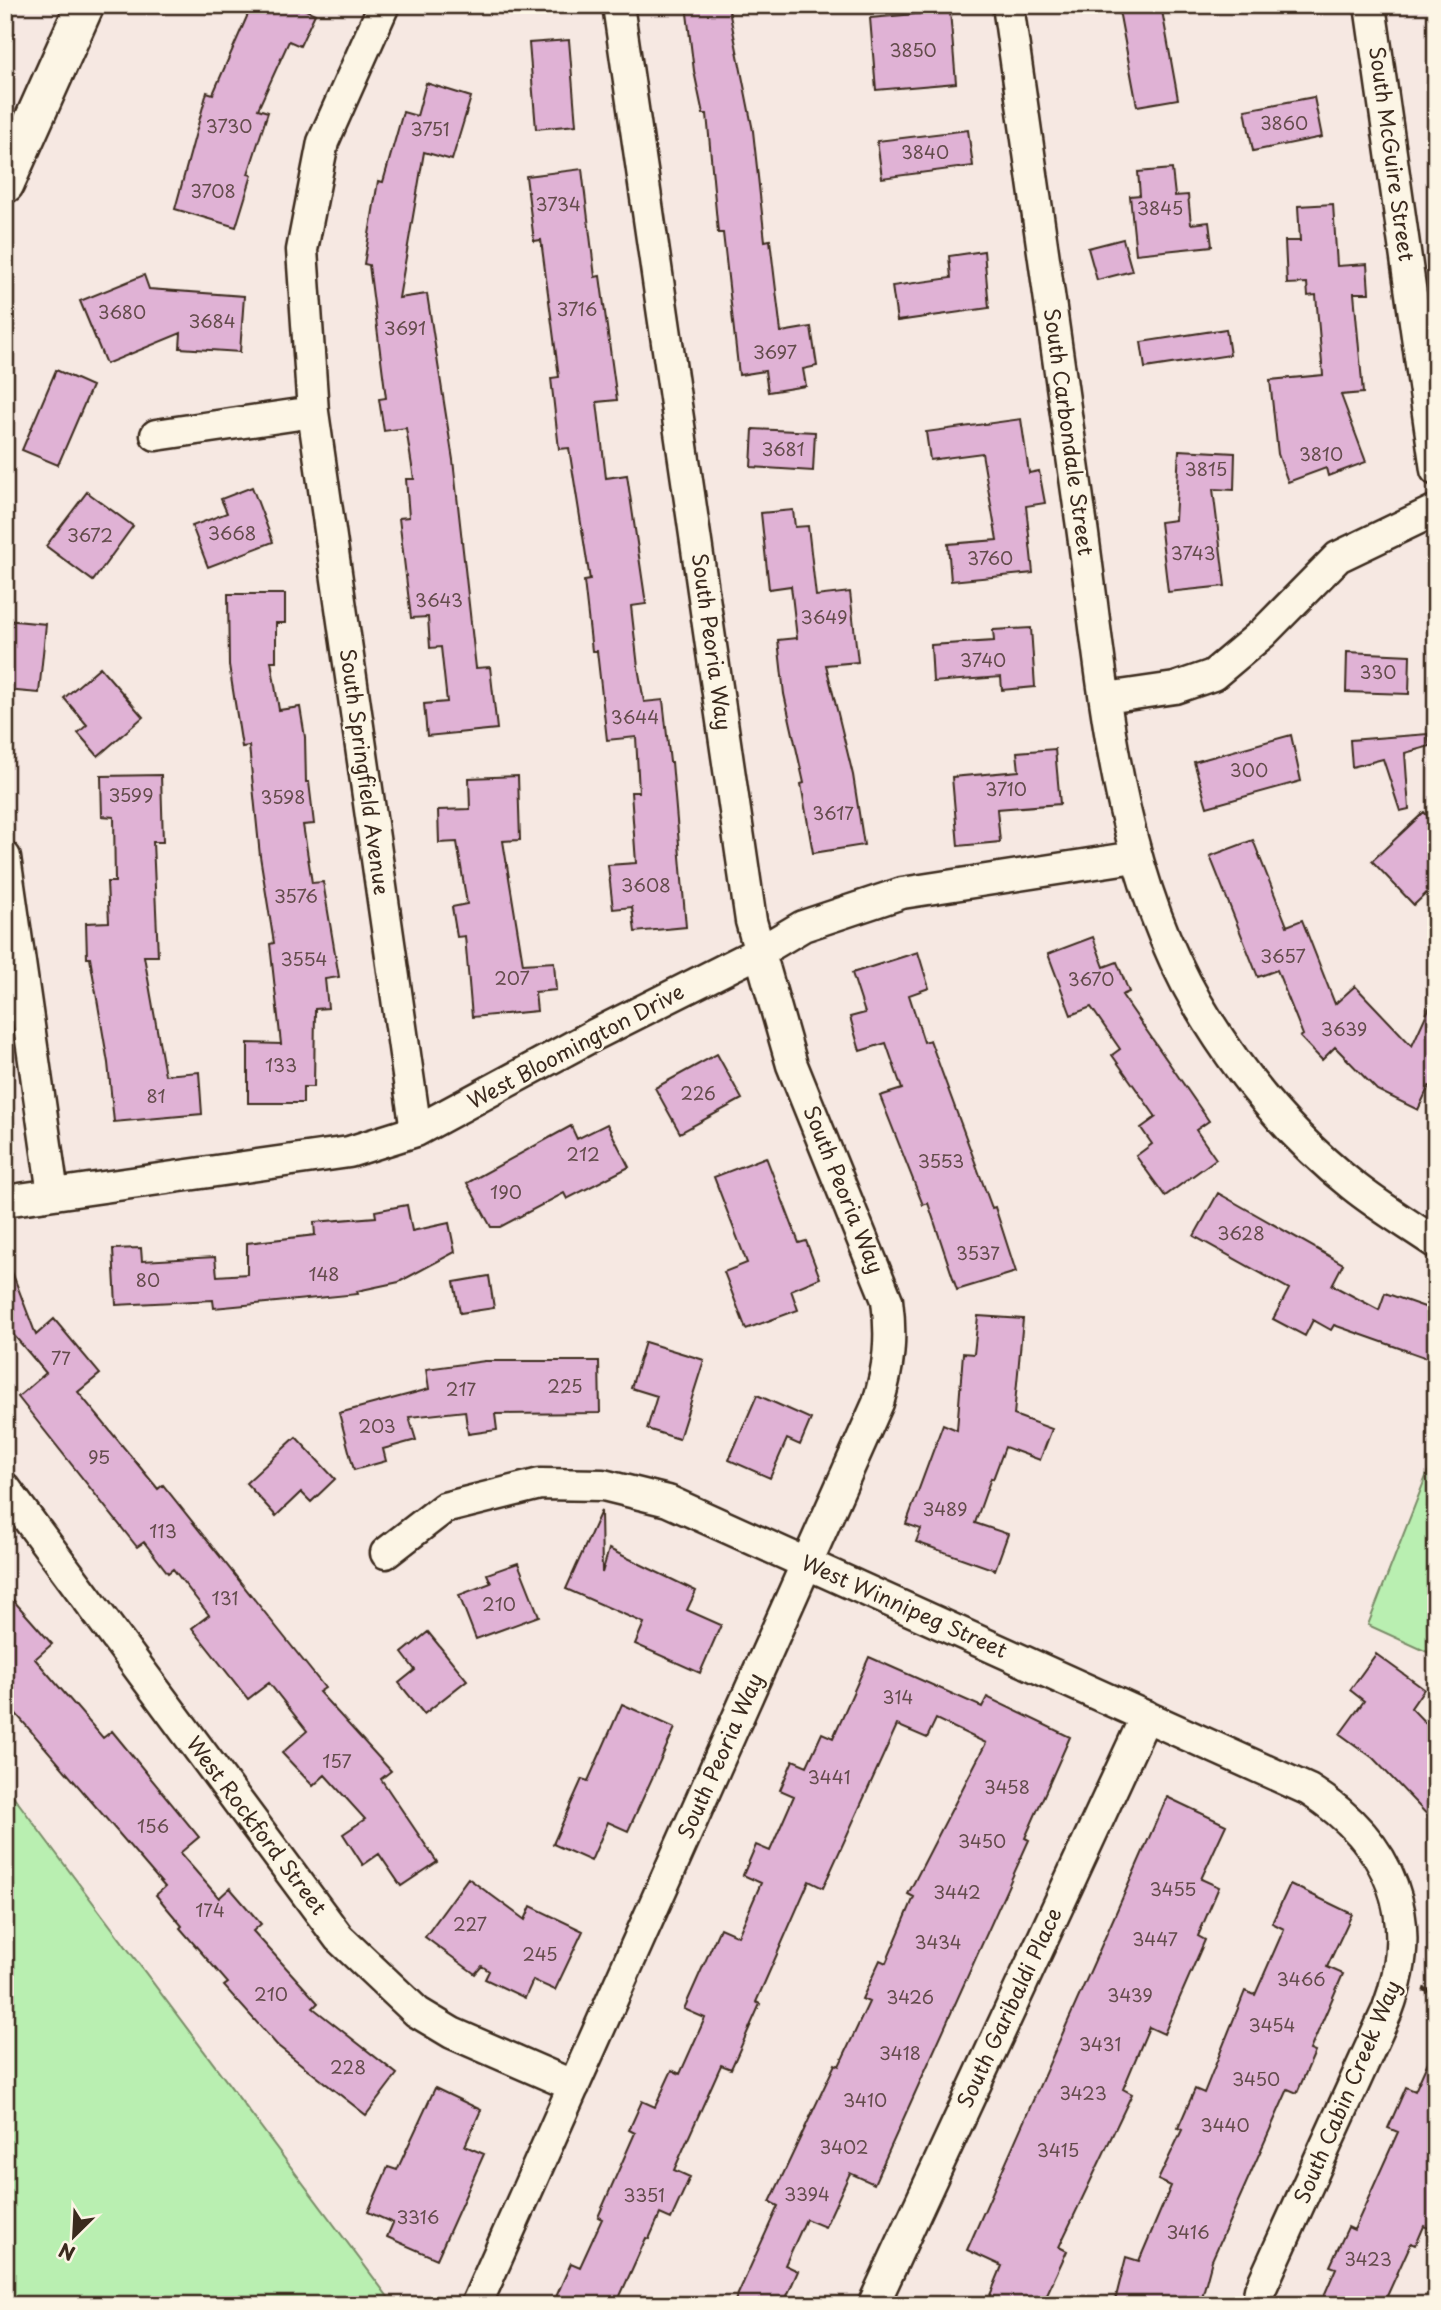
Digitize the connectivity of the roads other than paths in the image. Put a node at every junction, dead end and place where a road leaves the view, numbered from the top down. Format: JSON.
{"nodes":[{"id":1,"x":85,"y":5,"type":"edge"},
{"id":2,"x":383,"y":5,"type":"edge"},
{"id":3,"x":618,"y":5,"type":"edge"},
{"id":4,"x":1008,"y":5,"type":"edge"},
{"id":5,"x":1370,"y":5,"type":"edge"},
{"id":6,"x":5,"y":184,"type":"edge"},
{"id":7,"x":313,"y":412,"type":"junction"},
{"id":8,"x":156,"y":435,"type":"dead end"},
{"id":9,"x":1436,"y":470,"type":"edge"},
{"id":10,"x":1436,"y":510,"type":"edge"},
{"id":11,"x":1106,"y":698,"type":"junction"},
{"id":12,"x":5,"y":857,"type":"edge"},
{"id":13,"x":1135,"y":857,"type":"junction"},
{"id":14,"x":761,"y":951,"type":"junction"},
{"id":15,"x":416,"y":1131,"type":"junction"},
{"id":16,"x":54,"y":1194,"type":"junction"},
{"id":17,"x":5,"y":1201,"type":"edge"},
{"id":18,"x":1436,"y":1244,"type":"edge"},
{"id":19,"x":5,"y":1488,"type":"edge"},
{"id":20,"x":386,"y":1553,"type":"dead end"},
{"id":21,"x":807,"y":1563,"type":"junction"},
{"id":22,"x":1146,"y":1716,"type":"junction"},
{"id":23,"x":1386,"y":1873,"type":"joint"},
{"id":24,"x":574,"y":2086,"type":"junction"},
{"id":25,"x":875,"y":2301,"type":"dead end"},
{"id":26,"x":476,"y":2305,"type":"edge"},
{"id":27,"x":1257,"y":2305,"type":"edge"}],
"edges":[{"from":1,"to":6,"type":"main road"},
{"from":2,"to":7,"type":"street","name":"South Springfield Avenue"},
{"from":3,"to":14,"type":"street","name":"South Peoria Way"},
{"from":4,"to":11,"type":"street","name":"South Carbondale Street"},
{"from":5,"to":9,"type":"street","name":"South McGuire Street"},
{"from":7,"to":8,"type":"street"},
{"from":7,"to":15,"type":"street","name":"South Springfield Avenue"},
{"from":10,"to":11,"type":"street"},
{"from":11,"to":13,"type":"street","name":"South Carbondale Street"},
{"from":12,"to":16,"type":"street"},
{"from":13,"to":14,"type":"street","name":"West Bloomington Drive"},
{"from":13,"to":18,"type":"street","name":"South Carbondale Street"},
{"from":14,"to":15,"type":"street","name":"West Bloomington Drive"},
{"from":14,"to":21,"type":"street","name":"South Peoria Way"},
{"from":15,"to":16,"type":"street","name":"West Bloomington Drive"},
{"from":16,"to":17,"type":"street","name":"West Bloomington Drive"},
{"from":19,"to":24,"type":"street","name":"West Rockford Street"},
{"from":20,"to":21,"type":"street","name":"West Winnipeg Street"},
{"from":21,"to":22,"type":"street","name":"West Winnipeg Street"},
{"from":21,"to":24,"type":"street","name":"South Peoria Way"},
{"from":22,"to":23,"type":"street","name":"West Winnipeg Street"},
{"from":22,"to":25,"type":"street","name":"South Garibaldi Place"},
{"from":23,"to":27,"type":"street","name":"South Cabin Creek Way"},
{"from":24,"to":26,"type":"street","name":"South Peoria Way"}]}
